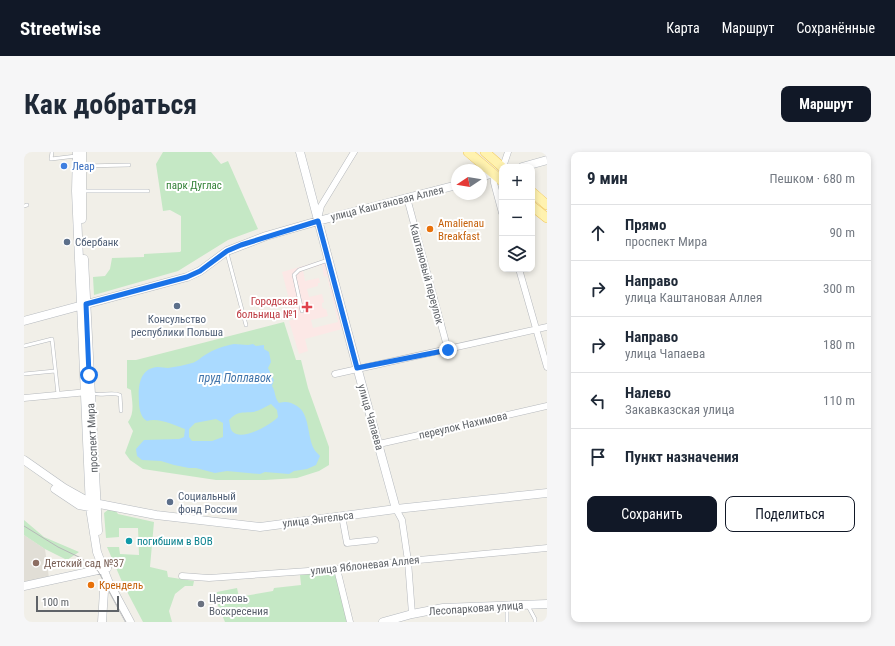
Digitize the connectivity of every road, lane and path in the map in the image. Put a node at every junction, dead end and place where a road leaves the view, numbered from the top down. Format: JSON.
{"nodes":[{"id":1,"x":52,"y":152,"type":"edge"},
{"id":2,"x":300,"y":152,"type":"edge"},
{"id":3,"x":354,"y":152,"type":"edge"},
{"id":4,"x":468,"y":152,"type":"edge"},
{"id":5,"x":485,"y":152,"type":"edge"},
{"id":6,"x":508,"y":152,"type":"edge"},
{"id":7,"x":78,"y":153,"type":"edge"},
{"id":8,"x":547,"y":160,"type":"edge"},
{"id":9,"x":499,"y":164,"type":"edge"},
{"id":10,"x":503,"y":164,"type":"edge"},
{"id":11,"x":533,"y":164,"type":"edge"},
{"id":12,"x":129,"y":165,"type":"dead end"},
{"id":13,"x":82,"y":166,"type":"junction"},
{"id":14,"x":493,"y":173,"type":"junction"},
{"id":15,"x":487,"y":176,"type":"edge"},
{"id":16,"x":499,"y":178,"type":"edge"},
{"id":17,"x":451,"y":187,"type":"edge"},
{"id":18,"x":82,"y":191,"type":"junction"},
{"id":19,"x":148,"y":191,"type":"dead end"},
{"id":20,"x":499,"y":192,"type":"edge"},
{"id":21,"x":535,"y":195,"type":"edge"},
{"id":22,"x":407,"y":198,"type":"junction"},
{"id":23,"x":547,"y":205,"type":"edge"},
{"id":24,"x":535,"y":208,"type":"edge"},
{"id":25,"x":547,"y":218,"type":"edge"},
{"id":26,"x":318,"y":221,"type":"junction"},
{"id":27,"x":227,"y":251,"type":"junction"},
{"id":28,"x":328,"y":260,"type":"junction"},
{"id":29,"x":520,"y":272,"type":"edge"},
{"id":30,"x":83,"y":305,"type":"junction"},
{"id":31,"x":302,"y":311,"type":"dead end"},
{"id":32,"x":24,"y":321,"type":"edge"},
{"id":33,"x":246,"y":325,"type":"dead end"},
{"id":34,"x":547,"y":327,"type":"edge"},
{"id":35,"x":537,"y":329,"type":"junction"},
{"id":36,"x":38,"y":337,"type":"dead end"},
{"id":37,"x":40,"y":342,"type":"junction"},
{"id":38,"x":24,"y":346,"type":"edge"},
{"id":39,"x":448,"y":350,"type":"junction"},
{"id":40,"x":547,"y":367,"type":"edge"},
{"id":41,"x":357,"y":368,"type":"junction"},
{"id":42,"x":55,"y":371,"type":"junction"},
{"id":43,"x":24,"y":374,"type":"edge"},
{"id":44,"x":335,"y":374,"type":"dead end"},
{"id":45,"x":87,"y":392,"type":"junction"},
{"id":46,"x":58,"y":395,"type":"junction"},
{"id":47,"x":24,"y":398,"type":"edge"},
{"id":48,"x":547,"y":406,"type":"edge"},
{"id":49,"x":121,"y":411,"type":"dead end"},
{"id":50,"x":379,"y":444,"type":"junction"},
{"id":51,"x":24,"y":460,"type":"edge"},
{"id":52,"x":24,"y":466,"type":"edge"},
{"id":53,"x":547,"y":493,"type":"edge"},
{"id":54,"x":93,"y":505,"type":"junction"},
{"id":55,"x":396,"y":509,"type":"junction"},
{"id":56,"x":342,"y":516,"type":"junction"},
{"id":57,"x":375,"y":540,"type":"dead end"},
{"id":58,"x":547,"y":548,"type":"edge"},
{"id":59,"x":408,"y":561,"type":"junction"},
{"id":60,"x":106,"y":569,"type":"junction"},
{"id":61,"x":337,"y":569,"type":"junction"},
{"id":62,"x":182,"y":576,"type":"dead end"},
{"id":63,"x":108,"y":581,"type":"junction"},
{"id":64,"x":24,"y":586,"type":"edge"},
{"id":65,"x":120,"y":600,"type":"junction"},
{"id":66,"x":547,"y":604,"type":"edge"},
{"id":67,"x":527,"y":605,"type":"junction"},
{"id":68,"x":507,"y":606,"type":"junction"},
{"id":69,"x":412,"y":614,"type":"junction"},
{"id":70,"x":102,"y":618,"type":"edge"},
{"id":71,"x":130,"y":622,"type":"edge"},
{"id":72,"x":133,"y":622,"type":"edge"},
{"id":73,"x":350,"y":622,"type":"edge"},
{"id":74,"x":383,"y":622,"type":"edge"},
{"id":75,"x":508,"y":622,"type":"edge"},
{"id":76,"x":535,"y":622,"type":"edge"}],
"edges":[{"from":1,"to":7,"type":"lane"},
{"from":2,"to":26,"type":"street","name":"улица Чапаева"},
{"from":3,"to":26,"type":"street"},
{"from":4,"to":14,"type":"main road"},
{"from":5,"to":9,"type":"main road"},
{"from":6,"to":10,"type":"street"},
{"from":7,"to":13,"type":"street","name":"проспект Мира"},
{"from":7,"to":30,"type":"street","name":"проспект Мира"},
{"from":8,"to":11,"type":"street"},
{"from":12,"to":13,"type":"lane"},
{"from":13,"to":18,"type":"street","name":"проспект Мира"},
{"from":14,"to":15,"type":"street"},
{"from":14,"to":16,"type":"main road"},
{"from":14,"to":20,"type":"street"},
{"from":17,"to":22,"type":"street","name":"улица Каштановая Аллея"},
{"from":18,"to":19,"type":"lane"},
{"from":18,"to":30,"type":"street","name":"проспект Мира"},
{"from":21,"to":23,"type":"main road"},
{"from":22,"to":26,"type":"street","name":"улица Каштановая Аллея"},
{"from":22,"to":39,"type":"street","name":"Каштановый переулок"},
{"from":24,"to":25,"type":"main road"},
{"from":26,"to":27,"type":"street","name":"улица Каштановая Аллея"},
{"from":26,"to":28,"type":"street","name":"улица Чапаева"},
{"from":27,"to":30,"type":"street","name":"улица Каштановая Аллея"},
{"from":27,"to":33,"type":"lane"},
{"from":28,"to":31,"type":"lane"},
{"from":28,"to":41,"type":"street","name":"улица Чапаева"},
{"from":29,"to":35,"type":"street"},
{"from":30,"to":32,"type":"street","name":"улица Каштановая Аллея"},
{"from":30,"to":45,"type":"street","name":"проспект Мира"},
{"from":34,"to":35,"type":"street"},
{"from":35,"to":39,"type":"street"},
{"from":35,"to":40,"type":"street"},
{"from":36,"to":37,"type":"lane"},
{"from":37,"to":38,"type":"lane"},
{"from":37,"to":42,"type":"lane"},
{"from":39,"to":41,"type":"street"},
{"from":41,"to":44,"type":"street"},
{"from":41,"to":50,"type":"street","name":"улица Чапаева"},
{"from":42,"to":43,"type":"lane"},
{"from":42,"to":46,"type":"lane"},
{"from":45,"to":46,"type":"street"},
{"from":45,"to":49,"type":"lane"},
{"from":45,"to":54,"type":"street","name":"проспект Мира"},
{"from":46,"to":47,"type":"street"},
{"from":48,"to":50,"type":"street","name":"переулок Нахимова"},
{"from":50,"to":55,"type":"street","name":"улица Чапаева"},
{"from":51,"to":54,"type":"street"},
{"from":52,"to":54,"type":"street"},
{"from":53,"to":55,"type":"street","name":"улица Энгельса"},
{"from":54,"to":56,"type":"street","name":"улица Энгельса"},
{"from":54,"to":60,"type":"street","name":"проспект Мира"},
{"from":55,"to":56,"type":"street","name":"улица Энгельса"},
{"from":55,"to":59,"type":"street","name":"улица Чапаева"},
{"from":56,"to":57,"type":"street"},
{"from":58,"to":59,"type":"street","name":"улица Яблоневая Аллея"},
{"from":59,"to":61,"type":"street","name":"улица Яблоневая Аллея"},
{"from":59,"to":69,"type":"street","name":"улица Чапаева"},
{"from":60,"to":63,"type":"street","name":"проспект Мира"},
{"from":60,"to":64,"type":"street"},
{"from":60,"to":65,"type":"street","name":"проспект Мира"},
{"from":61,"to":62,"type":"street","name":"улица Яблоневая Аллея"},
{"from":61,"to":73,"type":"street"},
{"from":63,"to":65,"type":"street","name":"проспект Мира"},
{"from":63,"to":70,"type":"street"},
{"from":65,"to":70,"type":"street"},
{"from":65,"to":71,"type":"street"},
{"from":65,"to":72,"type":"street","name":"проспект Мира"},
{"from":66,"to":67,"type":"street","name":"Лесопарковая улица"},
{"from":67,"to":68,"type":"street","name":"Лесопарковая улица"},
{"from":67,"to":76,"type":"lane"},
{"from":68,"to":69,"type":"street","name":"Лесопарковая улица"},
{"from":68,"to":75,"type":"lane"},
{"from":69,"to":74,"type":"street","name":"Лесопарковая улица"}]}
